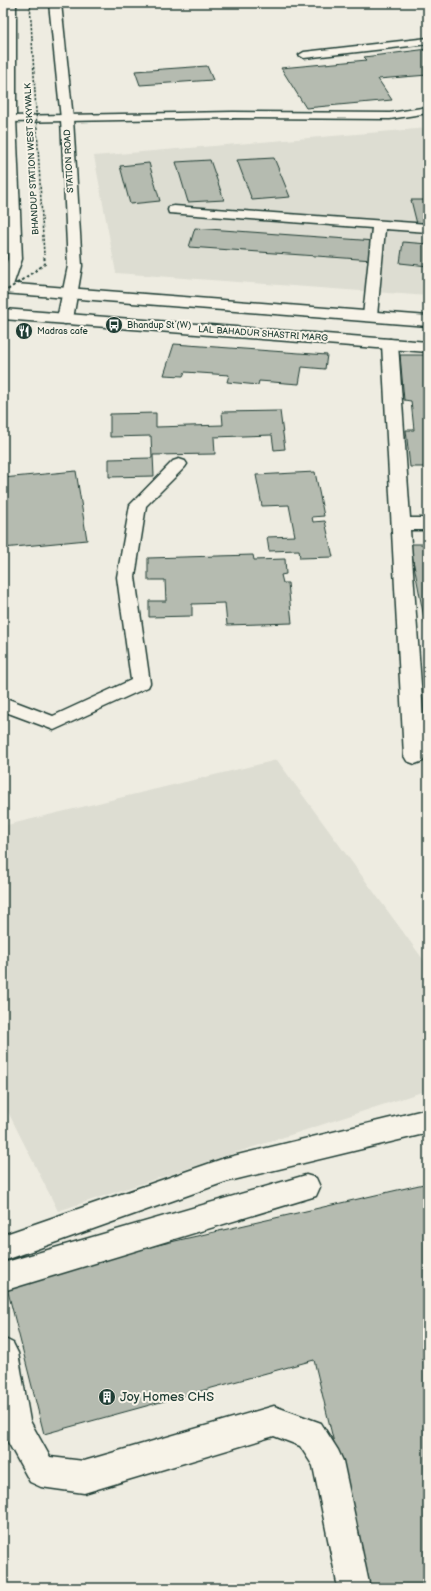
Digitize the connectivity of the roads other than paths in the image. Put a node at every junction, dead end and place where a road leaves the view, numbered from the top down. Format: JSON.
{"nodes":[{"id":1,"x":10,"y":3,"type":"edge"},
{"id":2,"x":55,"y":3,"type":"edge"},
{"id":3,"x":428,"y":41,"type":"edge"},
{"id":4,"x":304,"y":55,"type":"dead end"},
{"id":5,"x":428,"y":110,"type":"edge"},
{"id":6,"x":10,"y":119,"type":"junction"},
{"id":7,"x":67,"y":119,"type":"junction"},
{"id":8,"x":174,"y":210,"type":"dead end"},
{"id":9,"x":379,"y":226,"type":"junction"},
{"id":10,"x":428,"y":228,"type":"edge"},
{"id":11,"x":9,"y":262,"type":"edge"},
{"id":12,"x":3,"y":290,"type":"edge"},
{"id":13,"x":70,"y":294,"type":"junction"},
{"id":14,"x":3,"y":314,"type":"edge"},
{"id":15,"x":370,"y":316,"type":"junction"},
{"id":16,"x":65,"y":319,"type":"junction"},
{"id":17,"x":428,"y":321,"type":"edge"},
{"id":18,"x":390,"y":344,"type":"junction"},
{"id":19,"x":428,"y":347,"type":"edge"},
{"id":20,"x":179,"y":464,"type":"dead end"},
{"id":21,"x":401,"y":524,"type":"junction"},
{"id":22,"x":428,"y":524,"type":"edge"},
{"id":23,"x":3,"y":704,"type":"edge"},
{"id":24,"x":419,"y":747,"type":"edge"},
{"id":25,"x":428,"y":1121,"type":"edge"},
{"id":26,"x":306,"y":1187,"type":"dead end"},
{"id":27,"x":3,"y":1248,"type":"edge"},
{"id":28,"x":3,"y":1277,"type":"edge"},
{"id":29,"x":3,"y":1354,"type":"edge"},
{"id":30,"x":354,"y":1588,"type":"edge"}],
"edges":[{"from":1,"to":6,"type":"street"},
{"from":2,"to":7,"type":"street","name":"STATION ROAD"},
{"from":3,"to":4,"type":"lane"},
{"from":5,"to":7,"type":"lane"},
{"from":6,"to":7,"type":"lane"},
{"from":6,"to":11,"type":"street"},
{"from":7,"to":13,"type":"street","name":"STATION ROAD"},
{"from":8,"to":9,"type":"lane"},
{"from":9,"to":10,"type":"lane"},
{"from":9,"to":15,"type":"lane"},
{"from":11,"to":12,"type":"street"},
{"from":12,"to":13,"type":"street"},
{"from":13,"to":15,"type":"street"},
{"from":13,"to":16,"type":"street","name":"STATION ROAD"},
{"from":14,"to":16,"type":"street","name":"LAL BAHADUR SHASTRI MARG"},
{"from":15,"to":17,"type":"street"},
{"from":16,"to":18,"type":"street","name":"LAL BAHADUR SHASTRI MARG"},
{"from":18,"to":19,"type":"street","name":"LAL BAHADUR SHASTRI MARG"},
{"from":18,"to":21,"type":"street"},
{"from":20,"to":23,"type":"lane"},
{"from":21,"to":22,"type":"street"},
{"from":21,"to":24,"type":"street"},
{"from":25,"to":27,"type":"street"},
{"from":26,"to":28,"type":"street"},
{"from":29,"to":30,"type":"street"}]}
